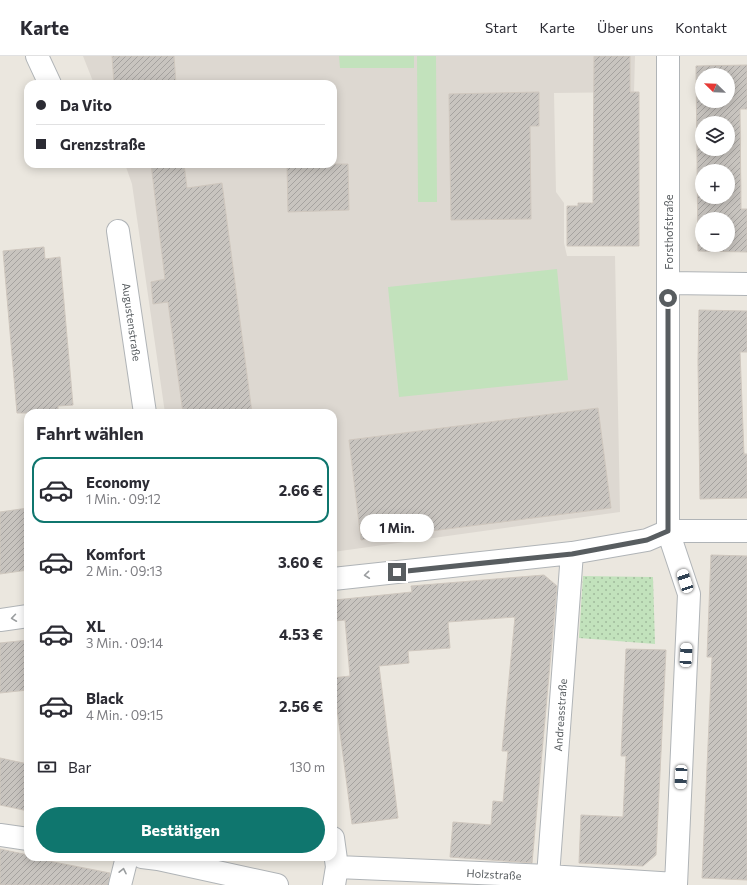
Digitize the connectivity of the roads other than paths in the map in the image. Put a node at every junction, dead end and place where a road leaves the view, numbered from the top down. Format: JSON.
{"nodes":[{"id":1,"x":38,"y":56,"type":"edge"},
{"id":2,"x":668,"y":56,"type":"edge"},
{"id":3,"x":48,"y":80,"type":"edge"},
{"id":4,"x":118,"y":231,"type":"dead end"},
{"id":5,"x":668,"y":283,"type":"junction"},
{"id":6,"x":747,"y":284,"type":"edge"},
{"id":7,"x":144,"y":409,"type":"edge"},
{"id":8,"x":668,"y":531,"type":"junction"},
{"id":9,"x":747,"y":531,"type":"edge"},
{"id":10,"x":572,"y":554,"type":"junction"},
{"id":11,"x":337,"y":578,"type":"edge"},
{"id":12,"x":24,"y":617,"type":"edge"},
{"id":13,"x":0,"y":620,"type":"edge"},
{"id":14,"x":0,"y":835,"type":"edge"},
{"id":15,"x":24,"y":838,"type":"edge"},
{"id":16,"x":125,"y":861,"type":"edge"},
{"id":17,"x":167,"y":861,"type":"edge"},
{"id":18,"x":334,"y":861,"type":"edge"},
{"id":19,"x":335,"y":876,"type":"edge"},
{"id":20,"x":548,"y":876,"type":"junction"},
{"id":21,"x":676,"y":884,"type":"edge"},
{"id":22,"x":120,"y":885,"type":"edge"},
{"id":23,"x":277,"y":885,"type":"edge"}],
"edges":[{"from":1,"to":3,"type":"street"},
{"from":2,"to":5,"type":"street","name":"Forsthofstraße"},
{"from":4,"to":7,"type":"street","name":"Augustenstraße"},
{"from":5,"to":6,"type":"street"},
{"from":5,"to":8,"type":"street","name":"Forsthofstraße"},
{"from":8,"to":9,"type":"street"},
{"from":8,"to":10,"type":"street"},
{"from":8,"to":21,"type":"street","name":"Forsthofstraße"},
{"from":10,"to":11,"type":"street","one_way":true},
{"from":10,"to":20,"type":"street","name":"Andreasstraße"},
{"from":12,"to":13,"type":"street","one_way":true},
{"from":14,"to":15,"type":"street"},
{"from":22,"to":16,"type":"street","one_way":true},
{"from":17,"to":23,"type":"street"},
{"from":18,"to":19,"type":"street"},
{"from":19,"to":20,"type":"street","name":"Holzstraße"},
{"from":20,"to":21,"type":"street","name":"Holzstraße"}]}
